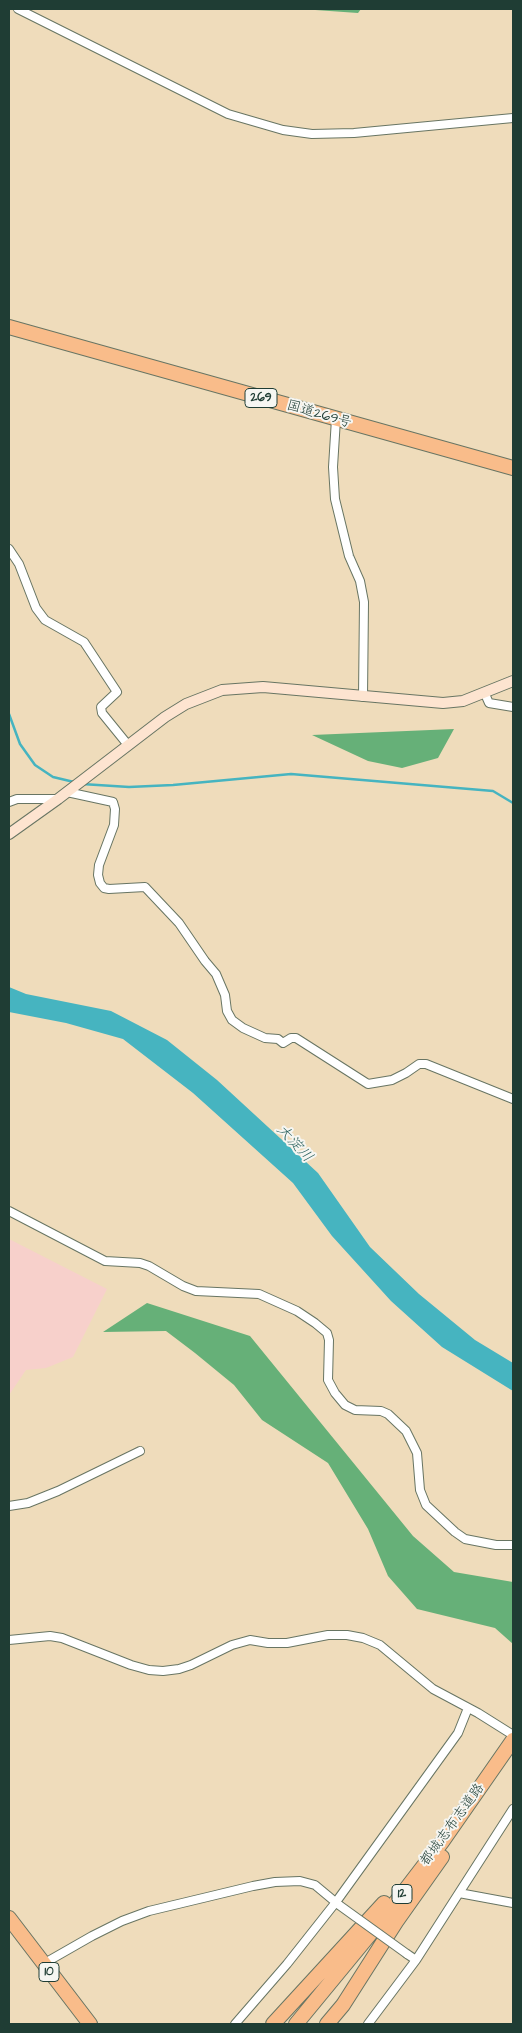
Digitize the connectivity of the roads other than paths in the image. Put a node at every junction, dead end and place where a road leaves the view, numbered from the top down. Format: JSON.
{"nodes":[{"id":1,"x":18,"y":9,"type":"edge"},
{"id":2,"x":513,"y":118,"type":"edge"},
{"id":3,"x":9,"y":327,"type":"edge"},
{"id":4,"x":336,"y":419,"type":"junction"},
{"id":5,"x":513,"y":468,"type":"edge"},
{"id":6,"x":9,"y":549,"type":"edge"},
{"id":7,"x":513,"y":681,"type":"edge"},
{"id":8,"x":485,"y":694,"type":"junction"},
{"id":9,"x":363,"y":697,"type":"junction"},
{"id":10,"x":513,"y":707,"type":"edge"},
{"id":11,"x":128,"y":745,"type":"junction"},
{"id":12,"x":70,"y":789,"type":"junction"},
{"id":13,"x":58,"y":799,"type":"junction"},
{"id":14,"x":9,"y":802,"type":"edge"},
{"id":15,"x":9,"y":834,"type":"edge"},
{"id":16,"x":513,"y":1099,"type":"edge"},
{"id":17,"x":9,"y":1211,"type":"edge"},
{"id":18,"x":140,"y":1451,"type":"dead end"},
{"id":19,"x":9,"y":1506,"type":"edge"},
{"id":20,"x":513,"y":1545,"type":"edge"},
{"id":21,"x":9,"y":1640,"type":"edge"},
{"id":22,"x":468,"y":1708,"type":"junction"},
{"id":23,"x":513,"y":1736,"type":"edge"},
{"id":24,"x":513,"y":1740,"type":"edge"},
{"id":25,"x":502,"y":1758,"type":"junction"},
{"id":26,"x":513,"y":1810,"type":"edge"},
{"id":27,"x":459,"y":1893,"type":"junction"},
{"id":28,"x":513,"y":1903,"type":"edge"},
{"id":29,"x":337,"y":1904,"type":"junction"},
{"id":30,"x":9,"y":1918,"type":"edge"},
{"id":31,"x":416,"y":1960,"type":"junction"},
{"id":32,"x":43,"y":1964,"type":"junction"},
{"id":33,"x":90,"y":2024,"type":"edge"},
{"id":34,"x":235,"y":2024,"type":"edge"},
{"id":35,"x":273,"y":2024,"type":"edge"},
{"id":36,"x":296,"y":2024,"type":"edge"},
{"id":37,"x":327,"y":2024,"type":"edge"},
{"id":38,"x":368,"y":2024,"type":"edge"}],
"edges":[{"from":1,"to":2,"type":"street"},
{"from":3,"to":4,"type":"highway","name":"国道269号","number":"269"},
{"from":4,"to":5,"type":"highway","name":"国道269号","number":"269"},
{"from":4,"to":9,"type":"street"},
{"from":6,"to":11,"type":"street"},
{"from":7,"to":8,"type":"street"},
{"from":8,"to":9,"type":"street"},
{"from":8,"to":10,"type":"street"},
{"from":9,"to":11,"type":"street"},
{"from":11,"to":12,"type":"street"},
{"from":12,"to":13,"type":"street"},
{"from":12,"to":16,"type":"street"},
{"from":13,"to":14,"type":"street"},
{"from":13,"to":15,"type":"street"},
{"from":17,"to":20,"type":"street"},
{"from":18,"to":19,"type":"street"},
{"from":21,"to":22,"type":"street"},
{"from":22,"to":23,"type":"street"},
{"from":22,"to":29,"type":"street"},
{"from":24,"to":25,"type":"highway","name":"都城志布志道路","number":"12"},
{"from":25,"to":35,"type":"highway"},
{"from":25,"to":36,"type":"highway","name":"都城志布志道路","number":"12"},
{"from":25,"to":37,"type":"highway"},
{"from":26,"to":27,"type":"street"},
{"from":27,"to":28,"type":"street"},
{"from":27,"to":31,"type":"street"},
{"from":29,"to":31,"type":"street","bridge":true},
{"from":29,"to":32,"type":"street"},
{"from":29,"to":34,"type":"street"},
{"from":30,"to":32,"type":"highway","number":"10"},
{"from":31,"to":38,"type":"street"},
{"from":32,"to":33,"type":"highway","number":"10"}]}
